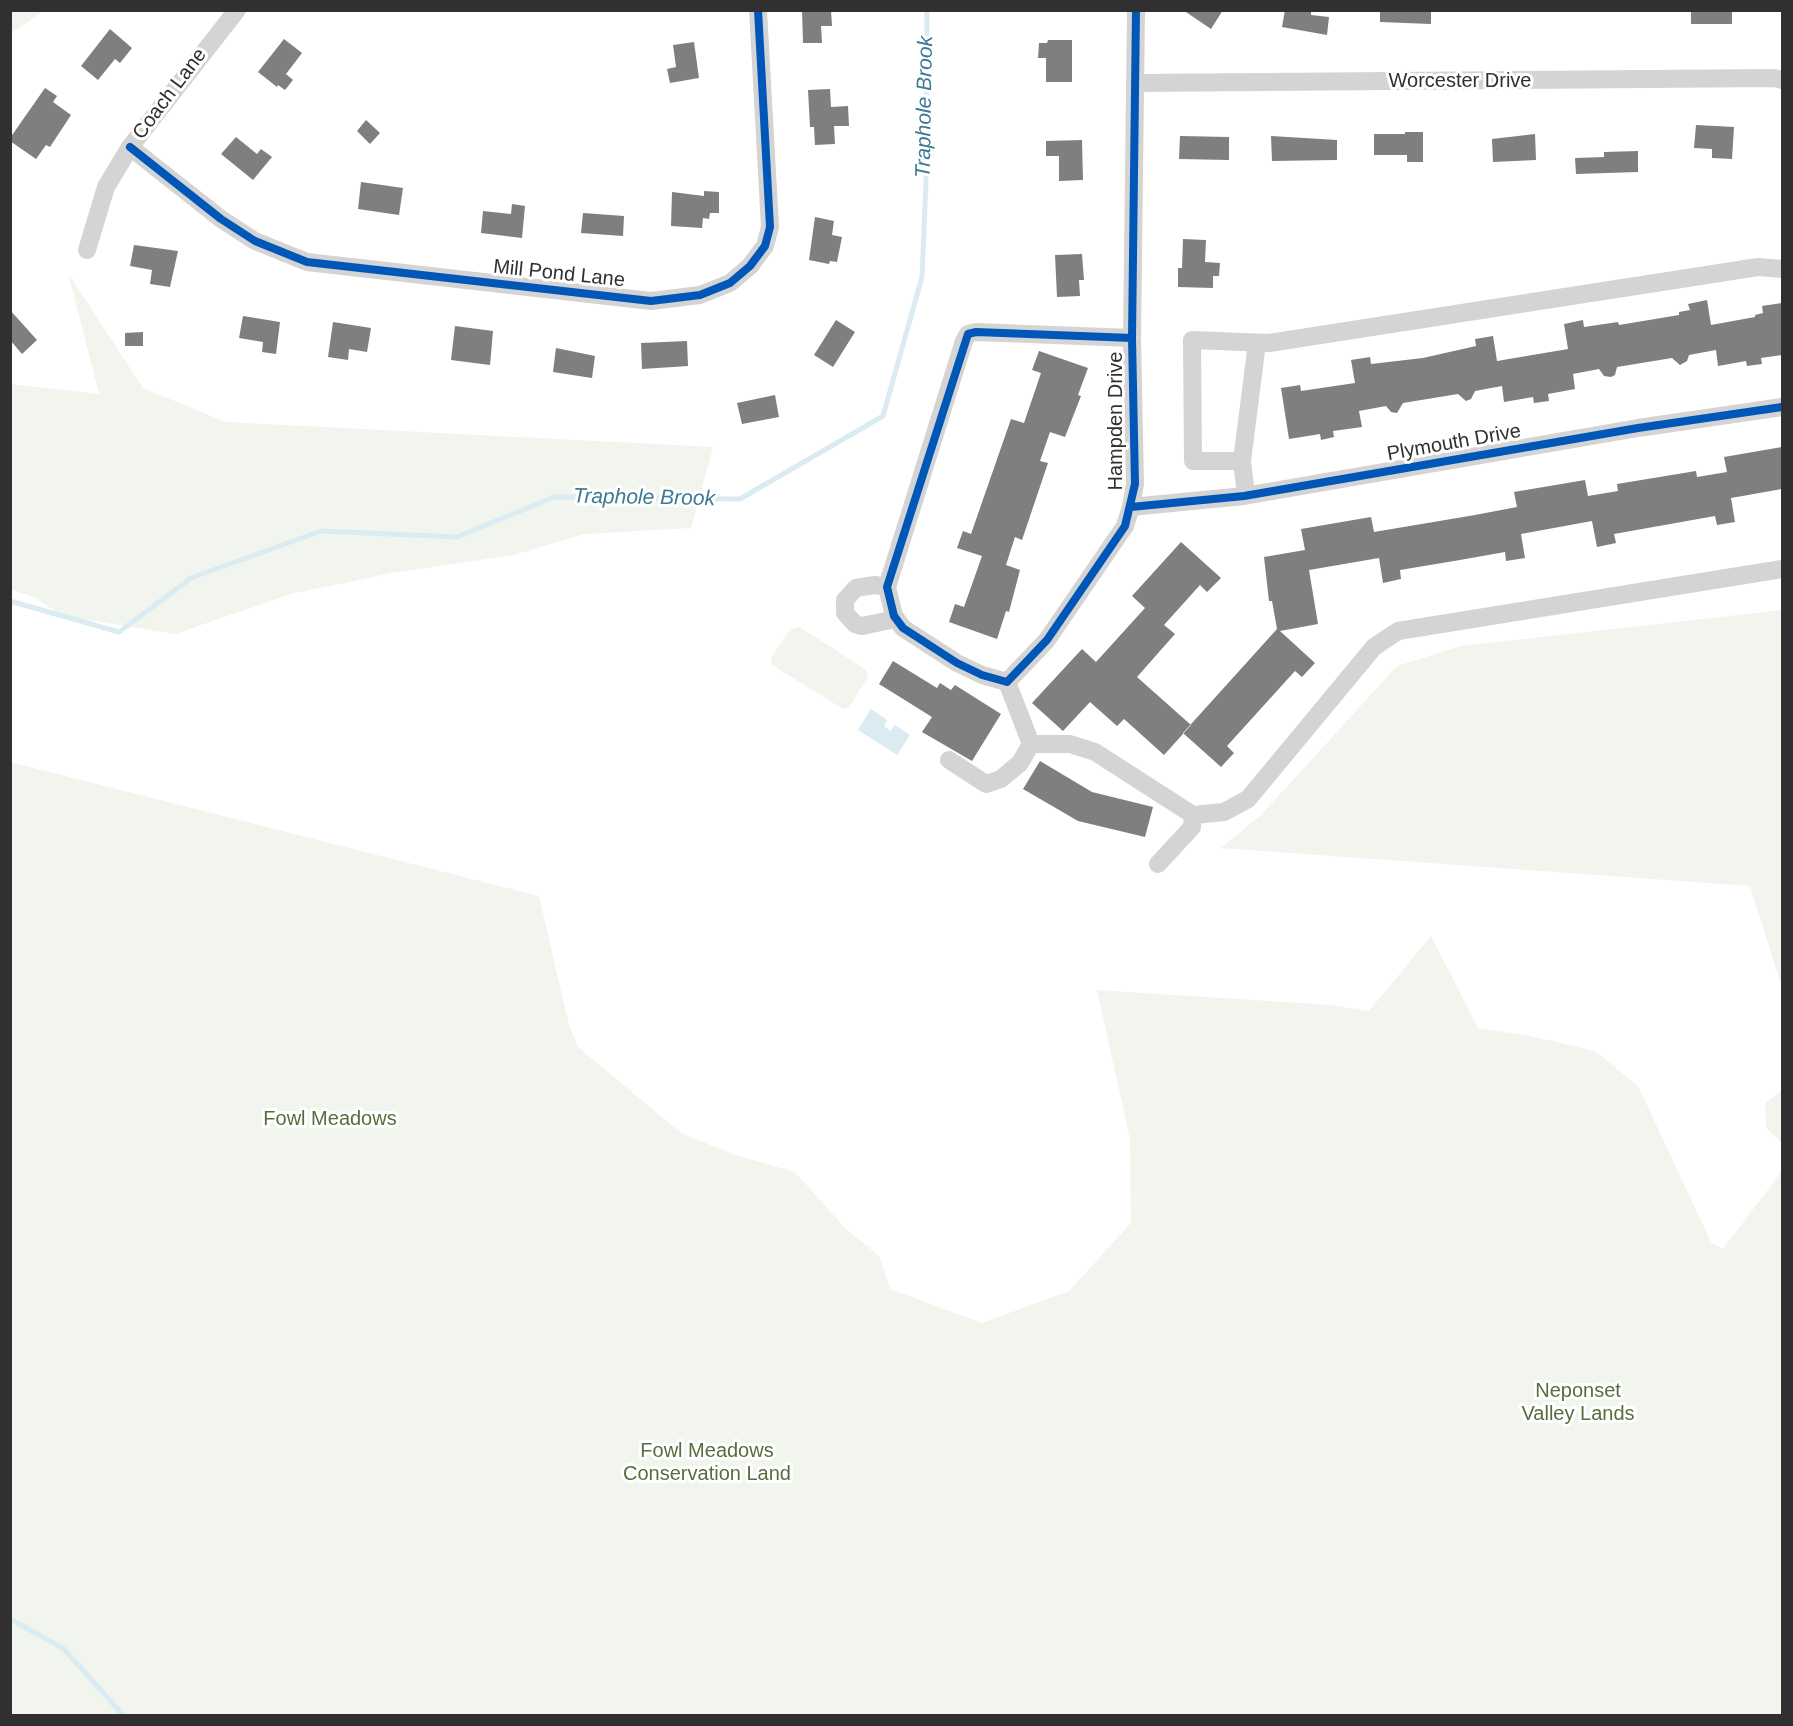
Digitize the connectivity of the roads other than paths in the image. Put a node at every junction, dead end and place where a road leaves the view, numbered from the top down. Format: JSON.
{"nodes":[{"id":1,"x":237,"y":10,"type":"edge"},
{"id":2,"x":758,"y":10,"type":"edge"},
{"id":3,"x":1136,"y":10,"type":"edge"},
{"id":4,"x":1782,"y":80,"type":"edge"},
{"id":5,"x":1137,"y":83,"type":"junction"},
{"id":6,"x":130,"y":147,"type":"junction"},
{"id":7,"x":87,"y":250,"type":"dead end"},
{"id":8,"x":1782,"y":269,"type":"edge"},
{"id":9,"x":1132,"y":338,"type":"junction"},
{"id":10,"x":1257,"y":343,"type":"junction"},
{"id":11,"x":1782,"y":407,"type":"edge"},
{"id":12,"x":1242,"y":461,"type":"junction"},
{"id":13,"x":1246,"y":495,"type":"junction"},
{"id":14,"x":1131,"y":507,"type":"junction"},
{"id":15,"x":1782,"y":568,"type":"edge"},
{"id":16,"x":887,"y":587,"type":"junction"},
{"id":17,"x":897,"y":619,"type":"junction"},
{"id":18,"x":1007,"y":682,"type":"junction"},
{"id":19,"x":1031,"y":744,"type":"junction"},
{"id":20,"x":949,"y":760,"type":"dead end"},
{"id":21,"x":1193,"y":815,"type":"junction"},
{"id":22,"x":1158,"y":864,"type":"dead end"}],
"edges":[{"from":1,"to":6,"type":"street","name":"Coach Lane"},
{"from":2,"to":6,"type":"street","name":"Mill Pond Lane"},
{"from":3,"to":5,"type":"street","name":"Hampden Drive"},
{"from":4,"to":5,"type":"street","name":"Worcester Drive"},
{"from":5,"to":9,"type":"street","name":"Hampden Drive"},
{"from":6,"to":7,"type":"street","name":"Coach Lane"},
{"from":8,"to":10,"type":"street"},
{"from":9,"to":14,"type":"street","name":"Hampden Drive"},
{"from":9,"to":16,"type":"street"},
{"from":10,"to":12,"type":"street"},
{"from":10,"to":12,"type":"street"},
{"from":11,"to":13,"type":"street","name":"Plymouth Drive"},
{"from":12,"to":13,"type":"street"},
{"from":13,"to":14,"type":"street","name":"Plymouth Drive"},
{"from":14,"to":18,"type":"street","name":"Hampden Drive"},
{"from":15,"to":21,"type":"street"},
{"from":16,"to":17,"type":"street"},
{"from":16,"to":17,"type":"street"},
{"from":17,"to":18,"type":"street"},
{"from":18,"to":19,"type":"street"},
{"from":19,"to":20,"type":"street"},
{"from":19,"to":21,"type":"street"},
{"from":21,"to":22,"type":"street"}]}
